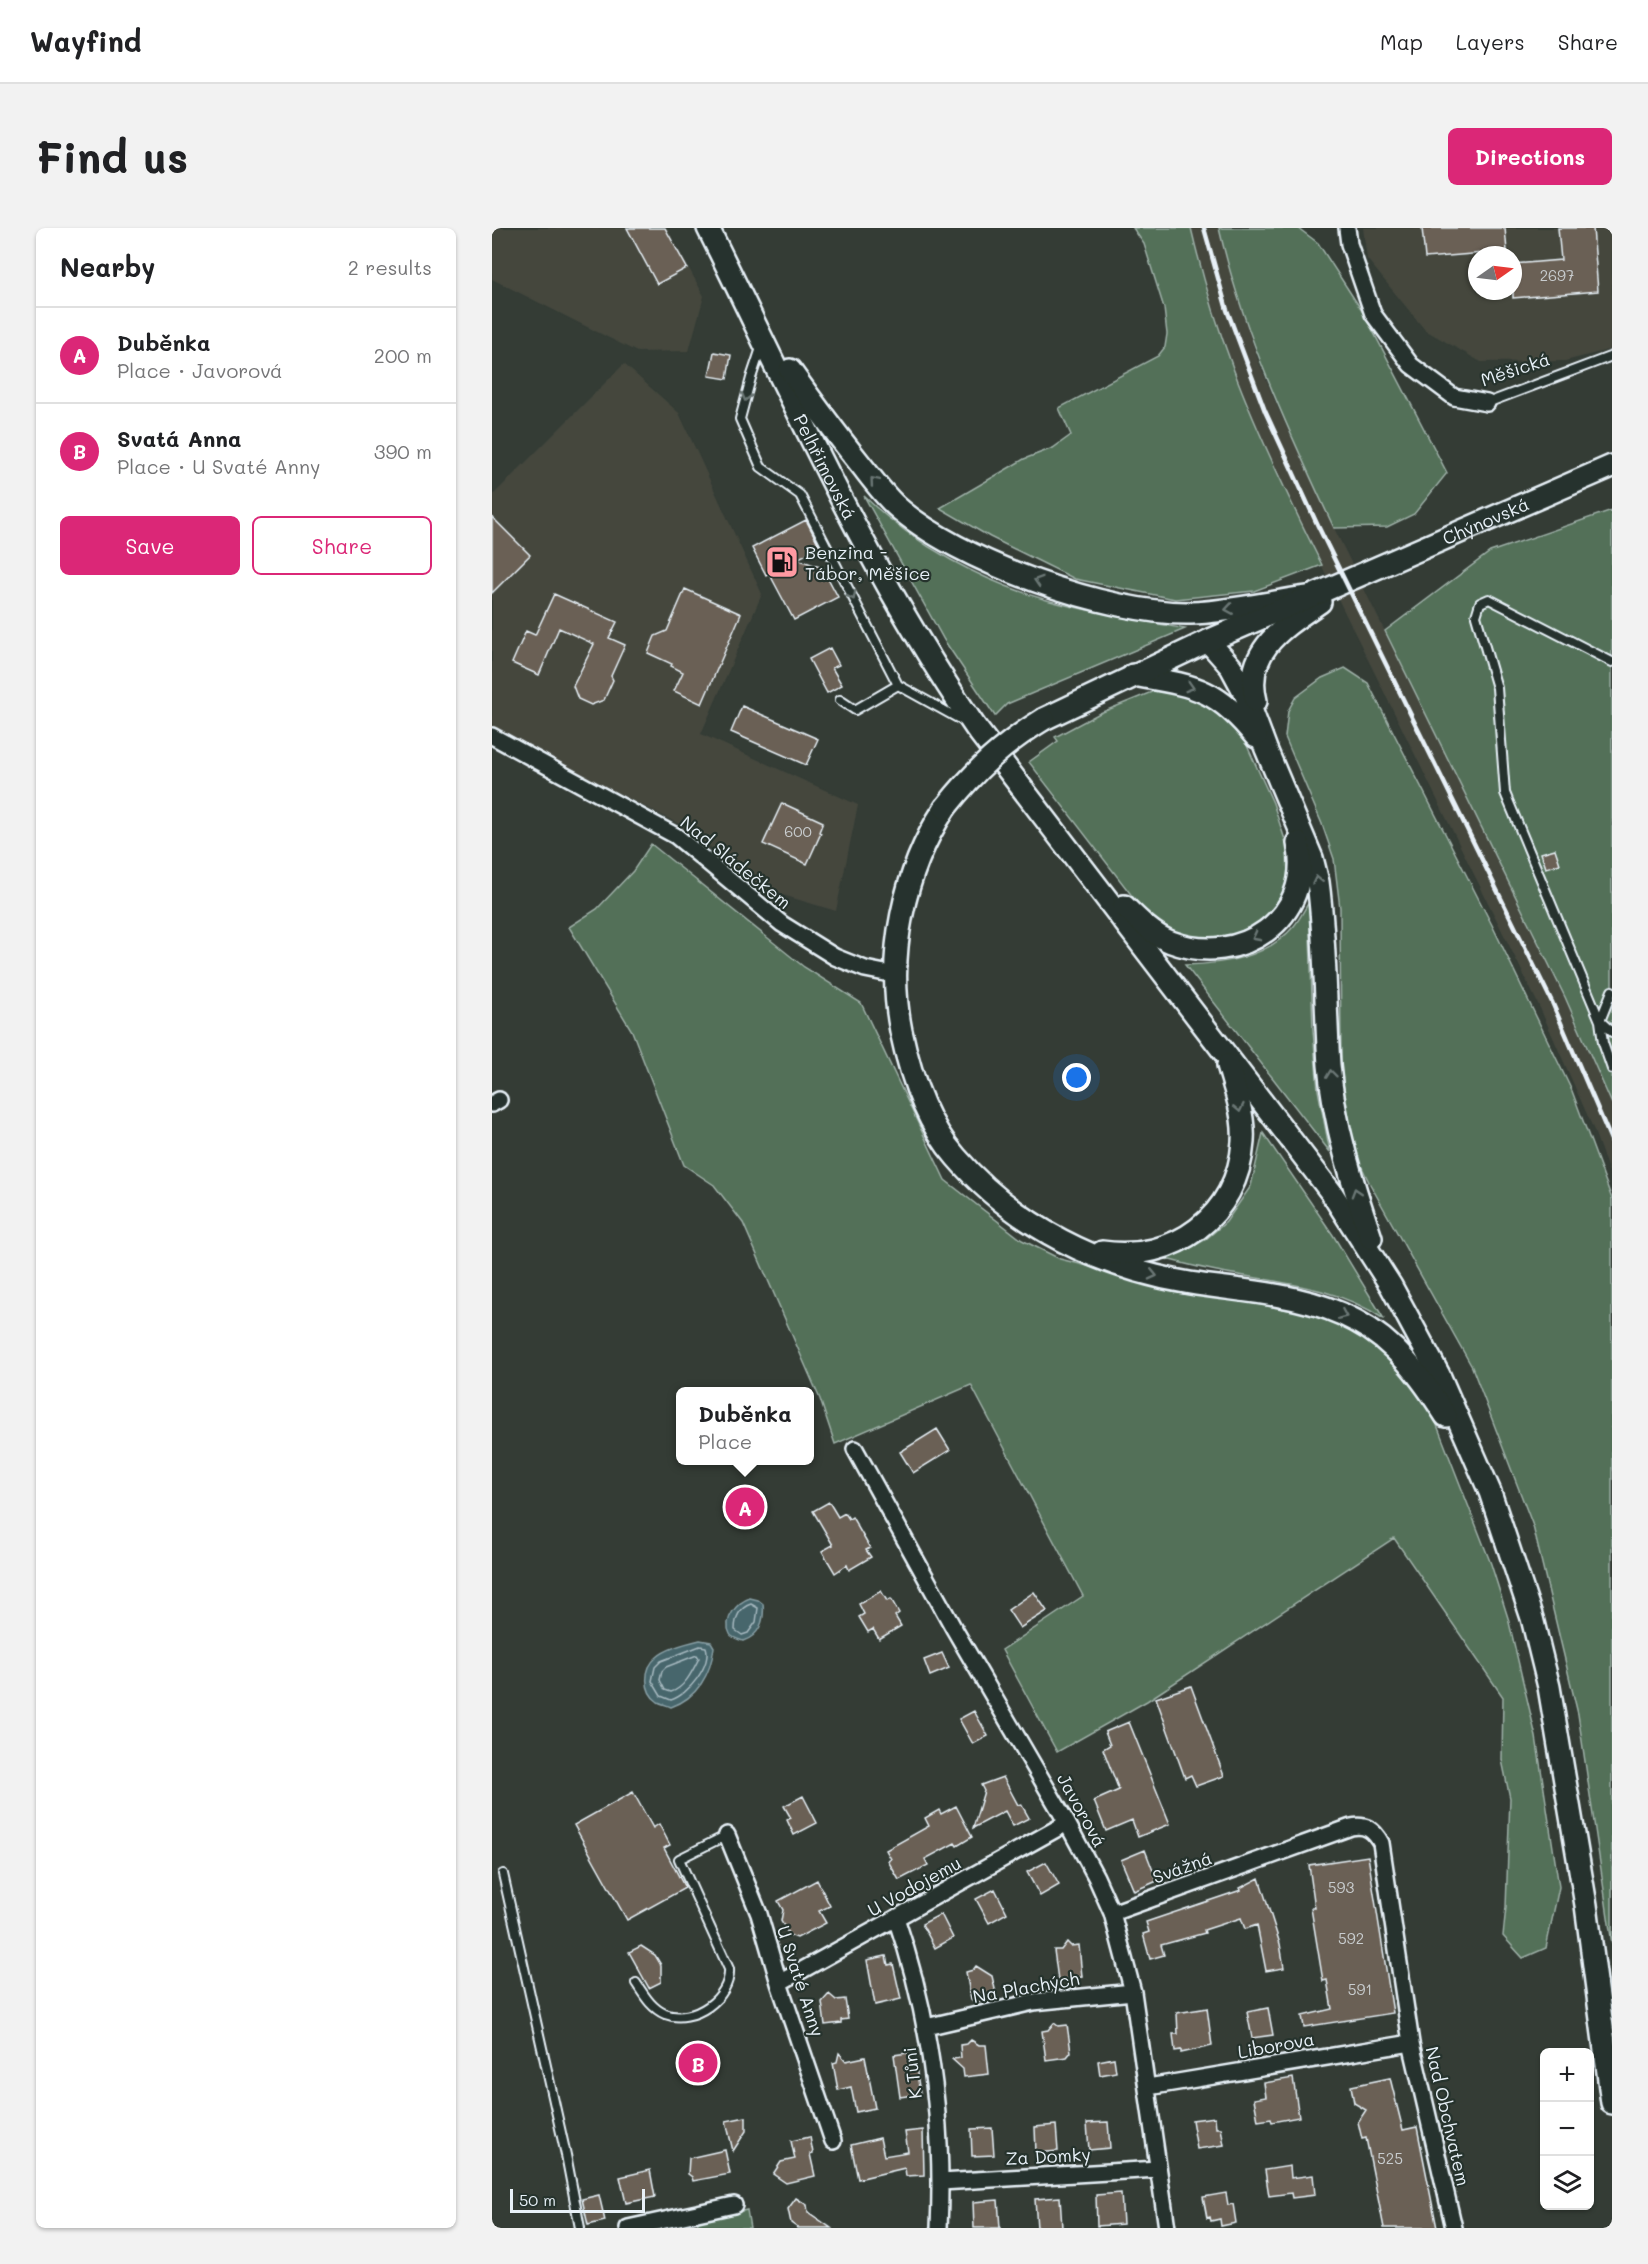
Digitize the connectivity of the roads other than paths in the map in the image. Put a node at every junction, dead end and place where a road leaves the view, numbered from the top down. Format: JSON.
{"nodes":[{"id":1,"x":708,"y":228,"type":"edge"},
{"id":2,"x":1347,"y":228,"type":"edge"},
{"id":3,"x":748,"y":308,"type":"junction"},
{"id":4,"x":764,"y":341,"type":"junction"},
{"id":5,"x":1612,"y":356,"type":"edge"},
{"id":6,"x":1487,"y":402,"type":"joint"},
{"id":7,"x":1612,"y":466,"type":"edge"},
{"id":8,"x":1360,"y":575,"type":"junction"},
{"id":9,"x":1308,"y":597,"type":"junction"},
{"id":10,"x":1208,"y":641,"type":"junction"},
{"id":11,"x":1612,"y":662,"type":"edge"},
{"id":12,"x":1133,"y":675,"type":"junction"},
{"id":13,"x":898,"y":685,"type":"junction"},
{"id":14,"x":840,"y":700,"type":"dead end"},
{"id":15,"x":976,"y":728,"type":"junction"},
{"id":16,"x":492,"y":736,"type":"edge"},
{"id":17,"x":1266,"y":749,"type":"junction"},
{"id":18,"x":1292,"y":813,"type":"junction"},
{"id":19,"x":1073,"y":857,"type":"junction"},
{"id":20,"x":895,"y":975,"type":"junction"},
{"id":21,"x":1612,"y":991,"type":"edge"},
{"id":22,"x":1600,"y":1021,"type":"junction"},
{"id":23,"x":1612,"y":1032,"type":"edge"},
{"id":24,"x":1224,"y":1052,"type":"junction"},
{"id":25,"x":1612,"y":1069,"type":"edge"},
{"id":26,"x":1078,"y":1248,"type":"junction"},
{"id":27,"x":1391,"y":1286,"type":"junction"},
{"id":28,"x":855,"y":1449,"type":"dead end"},
{"id":29,"x":1490,"y":1492,"type":"junction"},
{"id":30,"x":1068,"y":1823,"type":"junction"},
{"id":31,"x":727,"y":1835,"type":"joint"},
{"id":32,"x":503,"y":1874,"type":"dead end"},
{"id":33,"x":1112,"y":1914,"type":"junction"},
{"id":34,"x":896,"y":1918,"type":"junction"},
{"id":35,"x":636,"y":1983,"type":"dead end"},
{"id":36,"x":779,"y":1983,"type":"junction"},
{"id":37,"x":1133,"y":1992,"type":"junction"},
{"id":38,"x":1406,"y":2013,"type":"joint"},
{"id":39,"x":926,"y":2028,"type":"junction"},
{"id":40,"x":1411,"y":2043,"type":"junction"},
{"id":41,"x":1148,"y":2086,"type":"junction"},
{"id":42,"x":1612,"y":2103,"type":"edge"},
{"id":43,"x":833,"y":2141,"type":"dead end"},
{"id":44,"x":1158,"y":2169,"type":"junction"},
{"id":45,"x":941,"y":2182,"type":"junction"},
{"id":46,"x":734,"y":2205,"type":"dead end"},
{"id":47,"x":580,"y":2228,"type":"edge"},
{"id":48,"x":628,"y":2228,"type":"edge"},
{"id":49,"x":939,"y":2228,"type":"edge"},
{"id":50,"x":1167,"y":2228,"type":"edge"},
{"id":51,"x":1454,"y":2228,"type":"edge"}],
"edges":[{"from":1,"to":3,"type":"main road","name":"Pelhřimovská"},
{"from":2,"to":6,"type":"street","name":"Měšická"},
{"from":3,"to":4,"type":"main road","name":"Pelhřimovská"},
{"from":9,"to":3,"type":"main road","one_way":true},
{"from":4,"to":13,"type":"lane","one_way":true},
{"from":4,"to":15,"type":"main road","name":"Pelhřimovská"},
{"from":5,"to":6,"type":"lane","name":"Měšická"},
{"from":7,"to":8,"type":"main road","name":"Chýnovská"},
{"from":8,"to":9,"type":"main road"},
{"from":8,"to":17,"type":"main road"},
{"from":9,"to":10,"type":"main road"},
{"from":10,"to":12,"type":"main road"},
{"from":10,"to":17,"type":"main road"},
{"from":11,"to":22,"type":"lane"},
{"from":12,"to":17,"type":"main road","one_way":true},
{"from":12,"to":20,"type":"main road","bridge":true},
{"from":13,"to":14,"type":"lane"},
{"from":13,"to":15,"type":"lane"},
{"from":15,"to":19,"type":"main road","name":"Pelhřimovská"},
{"from":16,"to":20,"type":"street","name":"Nad Sládečkem"},
{"from":17,"to":18,"type":"main road"},
{"from":18,"to":19,"type":"main road","one_way":true},
{"from":27,"to":18,"type":"main road","one_way":true},
{"from":19,"to":24,"type":"main road"},
{"from":20,"to":26,"type":"main road"},
{"from":21,"to":22,"type":"lane"},
{"from":22,"to":23,"type":"lane"},
{"from":22,"to":25,"type":"lane"},
{"from":24,"to":26,"type":"main road","one_way":true},
{"from":24,"to":27,"type":"main road"},
{"from":26,"to":29,"type":"main road","one_way":true},
{"from":27,"to":29,"type":"main road"},
{"from":28,"to":30,"type":"street","name":"Javorová"},
{"from":29,"to":42,"type":"main road"},
{"from":30,"to":33,"type":"street","name":"Javorová"},
{"from":30,"to":34,"type":"street","name":"U Vodojemu"},
{"from":31,"to":35,"type":"lane"},
{"from":31,"to":36,"type":"street","name":"U Svaté Anny"},
{"from":32,"to":47,"type":"lane"},
{"from":33,"to":37,"type":"street","name":"Javorová"},
{"from":33,"to":38,"type":"street","name":"Svážná"},
{"from":34,"to":36,"type":"street","name":"U Vodojemu"},
{"from":34,"to":39,"type":"street","name":"K Tůni"},
{"from":36,"to":43,"type":"street","name":"U Svaté Anny"},
{"from":37,"to":39,"type":"street","name":"Na Plachých"},
{"from":37,"to":41,"type":"street","name":"Javorová"},
{"from":38,"to":40,"type":"street","name":"Nad Obchvatem"},
{"from":39,"to":45,"type":"street","name":"K Tůni"},
{"from":40,"to":41,"type":"street","name":"Liborova"},
{"from":40,"to":51,"type":"street","name":"Nad Obchvatem"},
{"from":41,"to":44,"type":"street","name":"Javorová"},
{"from":44,"to":45,"type":"street","name":"Za Domky"},
{"from":44,"to":50,"type":"street","name":"Javorová"},
{"from":45,"to":49,"type":"street","name":"K Tůni"},
{"from":46,"to":48,"type":"street"}]}
